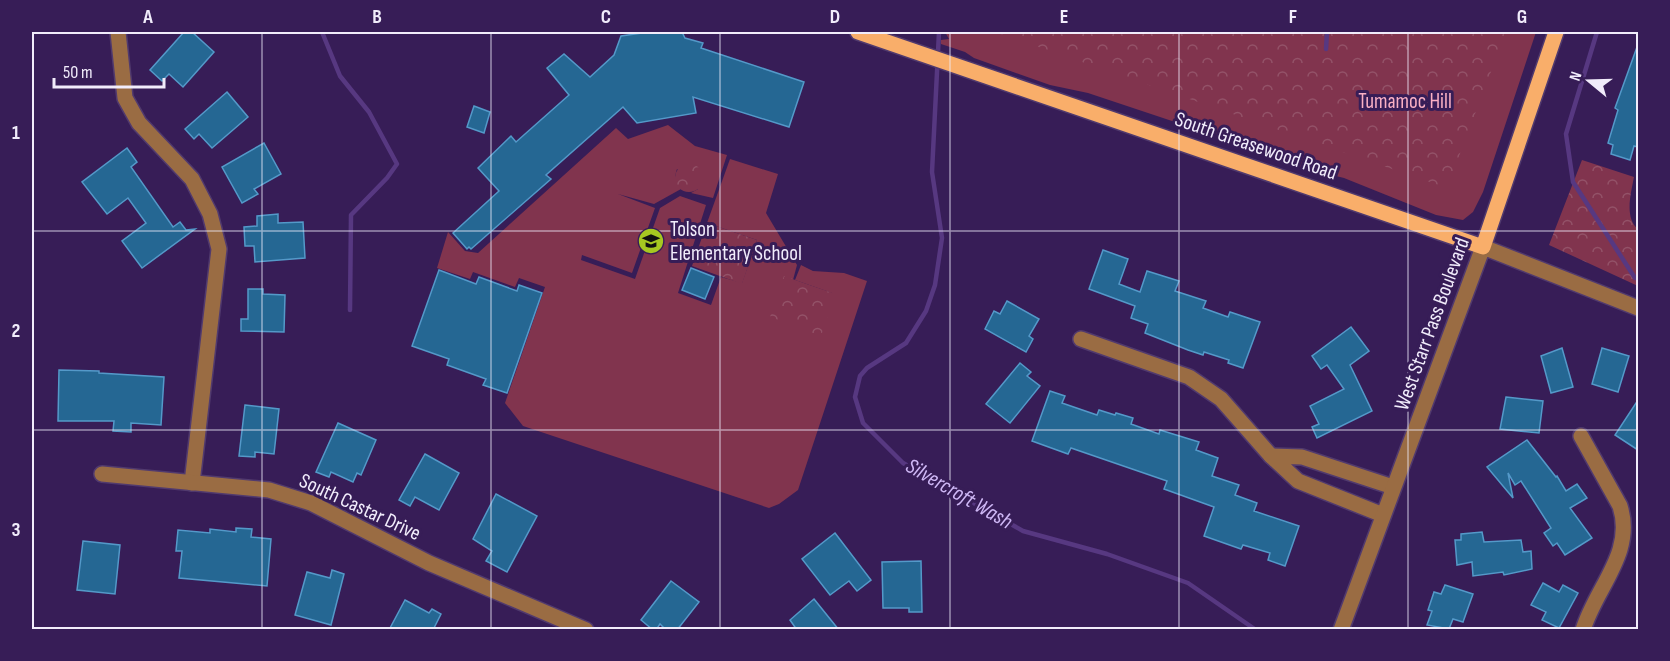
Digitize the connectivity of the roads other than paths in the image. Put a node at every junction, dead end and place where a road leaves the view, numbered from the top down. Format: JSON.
{"nodes":[{"id":1,"x":118,"y":32,"type":"edge"},
{"id":2,"x":858,"y":32,"type":"edge"},
{"id":3,"x":1556,"y":32,"type":"edge"},
{"id":4,"x":1483,"y":248,"type":"junction"},
{"id":5,"x":1638,"y":308,"type":"edge"},
{"id":6,"x":1081,"y":339,"type":"dead end"},
{"id":7,"x":1581,"y":436,"type":"dead end"},
{"id":8,"x":1271,"y":456,"type":"junction"},
{"id":9,"x":1327,"y":466,"type":"junction"},
{"id":10,"x":102,"y":474,"type":"dead end"},
{"id":11,"x":192,"y":483,"type":"junction"},
{"id":12,"x":1393,"y":487,"type":"junction"},
{"id":13,"x":1320,"y":491,"type":"junction"},
{"id":14,"x":1383,"y":515,"type":"junction"},
{"id":15,"x":586,"y":630,"type":"edge"},
{"id":16,"x":1341,"y":630,"type":"edge"},
{"id":17,"x":1583,"y":630,"type":"edge"}],
"edges":[{"from":1,"to":11,"type":"street"},
{"from":2,"to":4,"type":"main road","name":"South Greasewood Road"},
{"from":3,"to":4,"type":"main road","name":"West Starr Pass Boulevard"},
{"from":4,"to":5,"type":"street","name":"South Greasewood Road"},
{"from":4,"to":12,"type":"street","name":"West Starr Pass Boulevard"},
{"from":6,"to":8,"type":"street"},
{"from":7,"to":17,"type":"street"},
{"from":8,"to":9,"type":"street"},
{"from":8,"to":13,"type":"street"},
{"from":9,"to":12,"type":"street"},
{"from":9,"to":13,"type":"street"},
{"from":10,"to":11,"type":"street","name":"South Castar Drive"},
{"from":11,"to":15,"type":"street","name":"South Castar Drive"},
{"from":12,"to":14,"type":"street","name":"West Starr Pass Boulevard"},
{"from":13,"to":14,"type":"street"},
{"from":14,"to":16,"type":"street","name":"West Starr Pass Boulevard"}]}
